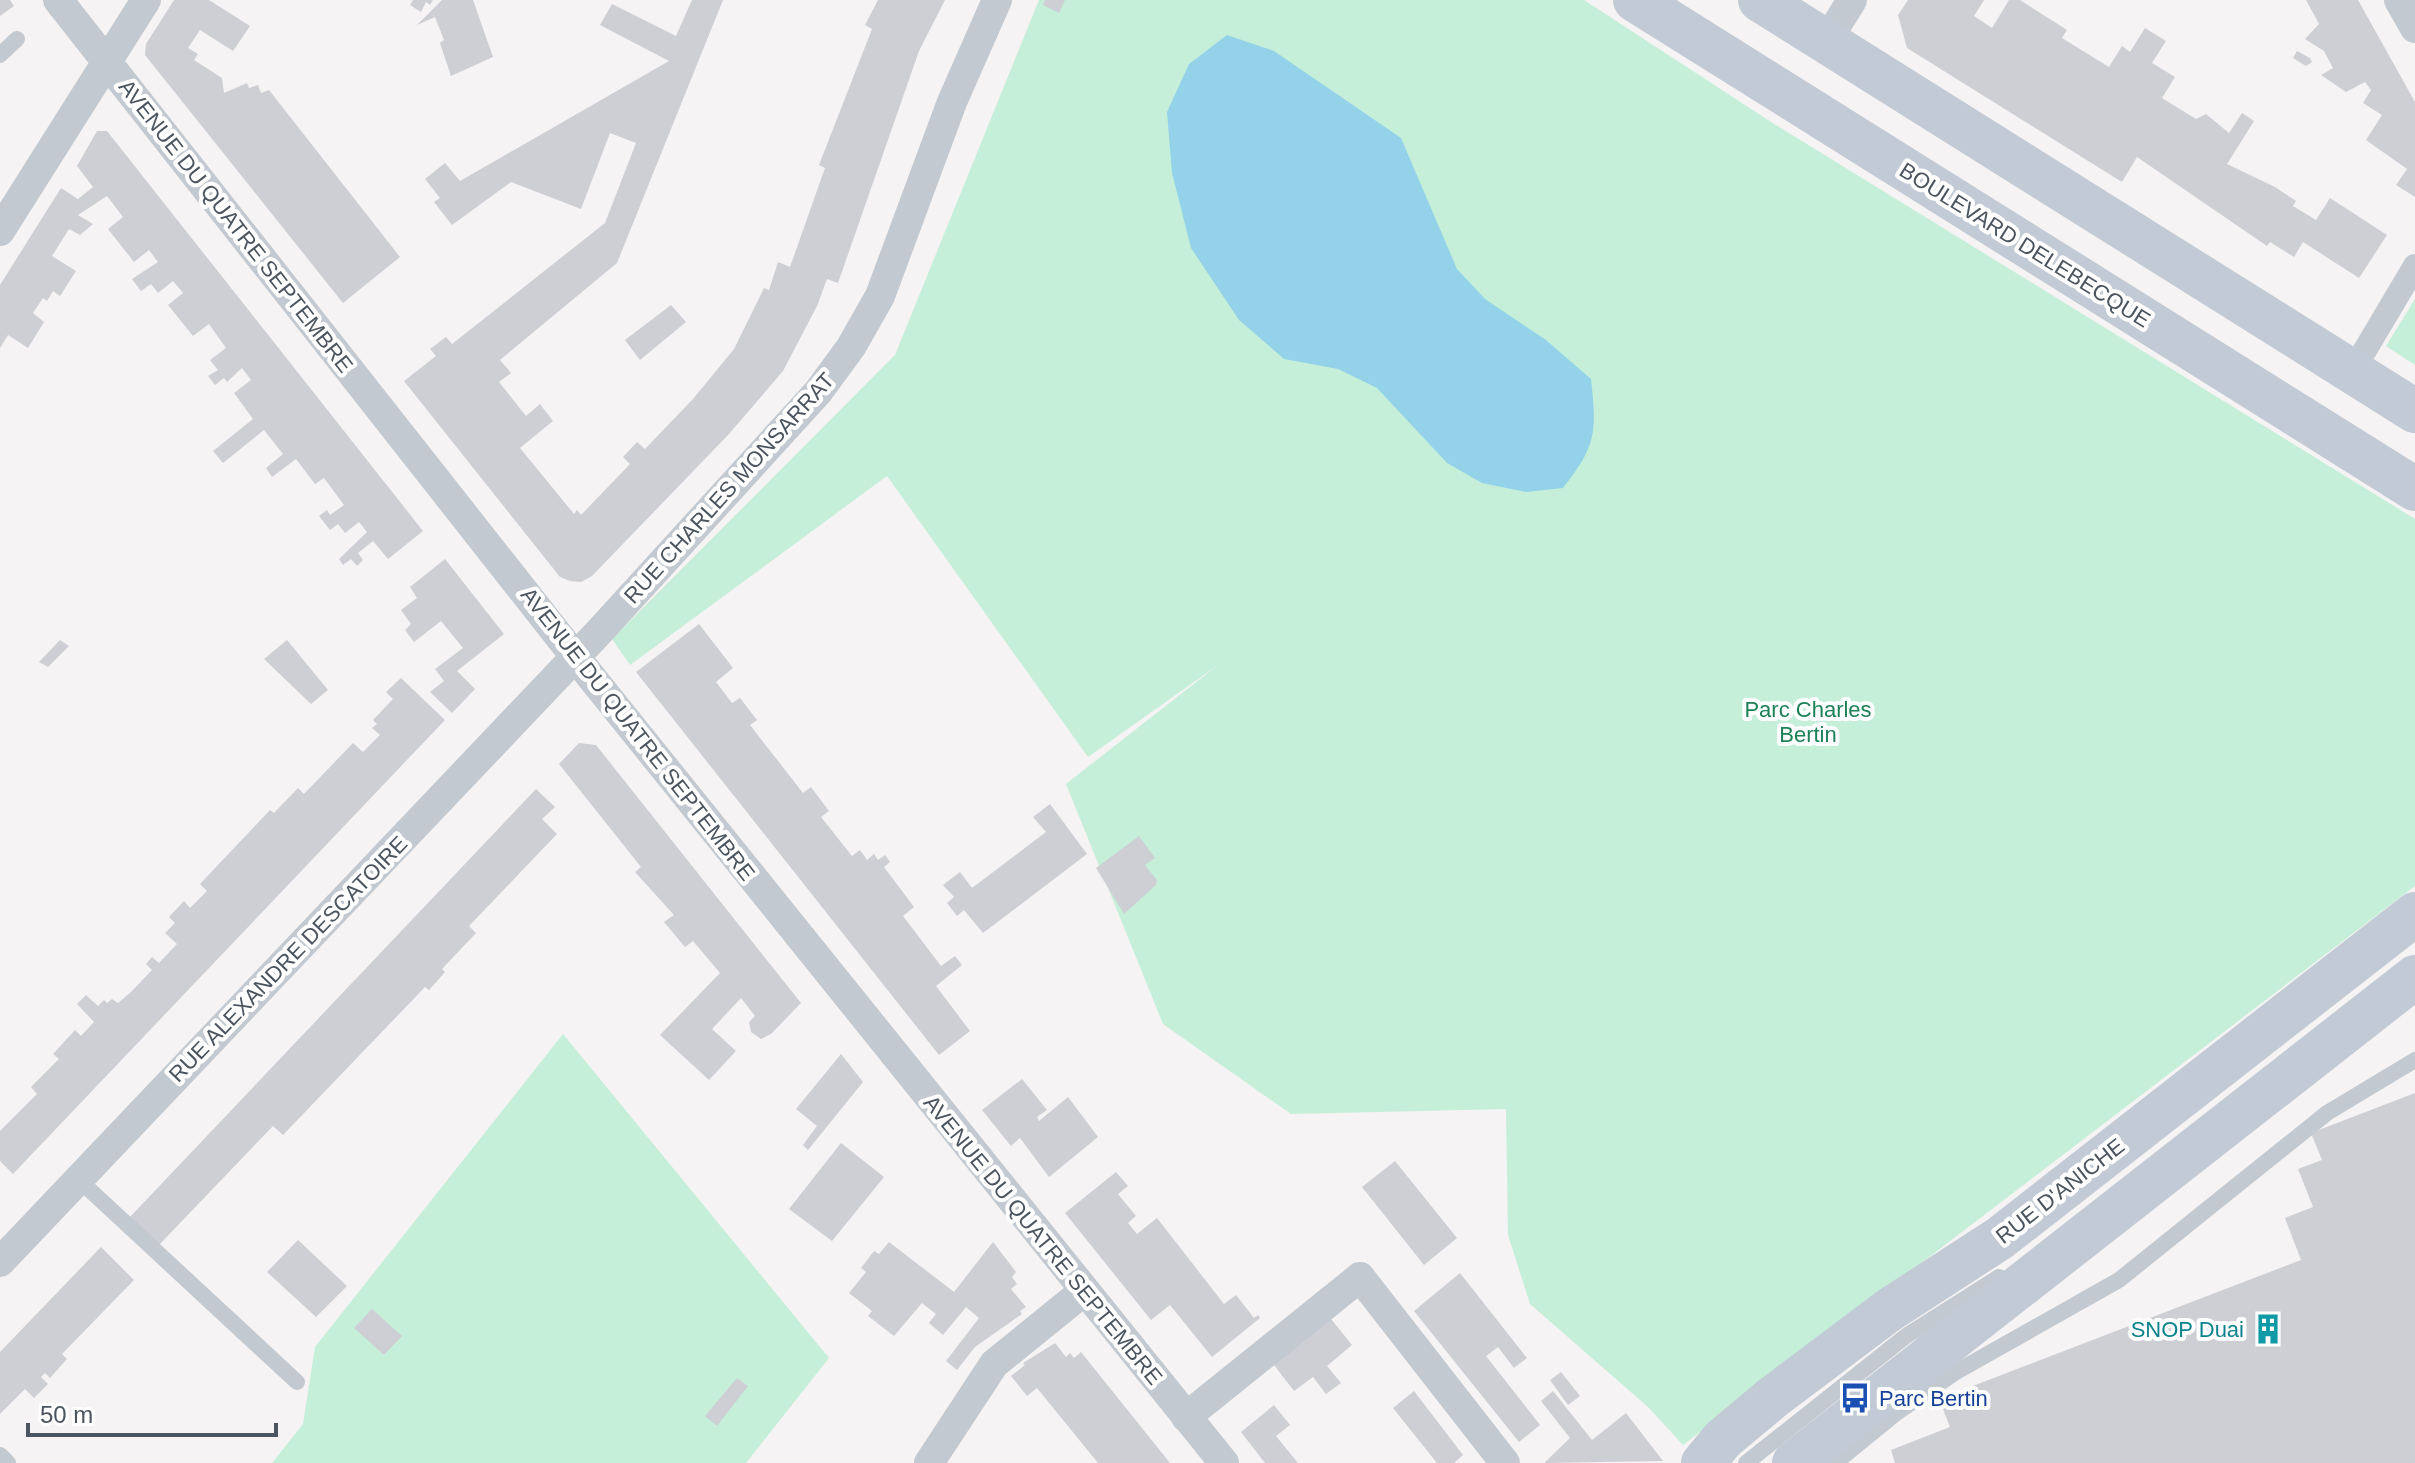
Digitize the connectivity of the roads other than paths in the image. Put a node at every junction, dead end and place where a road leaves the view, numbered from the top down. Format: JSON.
{"nodes":[{"id":1,"x":58,"y":0,"type":"edge"},
{"id":2,"x":146,"y":0,"type":"edge"},
{"id":3,"x":997,"y":0,"type":"edge"},
{"id":4,"x":1635,"y":0,"type":"edge"},
{"id":5,"x":1760,"y":0,"type":"edge"},
{"id":6,"x":1852,"y":0,"type":"edge"},
{"id":7,"x":2399,"y":0,"type":"edge"},
{"id":8,"x":2415,"y":28,"type":"edge"},
{"id":9,"x":17,"y":39,"type":"dead end"},
{"id":10,"x":1826,"y":42,"type":"junction"},
{"id":11,"x":0,"y":55,"type":"edge"},
{"id":12,"x":107,"y":62,"type":"junction"},
{"id":13,"x":0,"y":231,"type":"edge"},
{"id":14,"x":2415,"y":266,"type":"edge"},
{"id":15,"x":2352,"y":372,"type":"junction"},
{"id":16,"x":2415,"y":411,"type":"edge"},
{"id":17,"x":2415,"y":489,"type":"edge"},
{"id":18,"x":575,"y":656,"type":"junction"},
{"id":19,"x":2415,"y":914,"type":"edge"},
{"id":20,"x":2415,"y":977,"type":"edge"},
{"id":21,"x":2415,"y":1060,"type":"edge"},
{"id":22,"x":78,"y":1179,"type":"junction"},
{"id":23,"x":2068,"y":1208,"type":"dead end"},
{"id":24,"x":0,"y":1262,"type":"edge"},
{"id":25,"x":2014,"y":1266,"type":"dead end"},
{"id":26,"x":1084,"y":1291,"type":"junction"},
{"id":27,"x":297,"y":1382,"type":"dead end"},
{"id":28,"x":1186,"y":1417,"type":"junction"},
{"id":29,"x":0,"y":1455,"type":"edge"},
{"id":30,"x":8,"y":1463,"type":"edge"},
{"id":31,"x":929,"y":1463,"type":"edge"},
{"id":32,"x":1224,"y":1463,"type":"edge"},
{"id":33,"x":1505,"y":1463,"type":"edge"},
{"id":34,"x":1703,"y":1463,"type":"edge"},
{"id":35,"x":1720,"y":1463,"type":"edge"},
{"id":36,"x":1746,"y":1463,"type":"edge"},
{"id":37,"x":1794,"y":1463,"type":"edge"},
{"id":38,"x":1835,"y":1463,"type":"edge"}],
"edges":[{"from":1,"to":12,"type":"street","name":"AVENUE DU QUATRE SEPTEMBRE"},
{"from":2,"to":12,"type":"street"},
{"from":3,"to":18,"type":"street","name":"RUE CHARLES MONSARRAT"},
{"from":4,"to":17,"type":"main road","name":"BOULEVARD DELEBECQUE"},
{"from":5,"to":10,"type":"main road"},
{"from":6,"to":10,"type":"street"},
{"from":7,"to":8,"type":"street"},
{"from":9,"to":11,"type":"lane"},
{"from":10,"to":15,"type":"main road"},
{"from":12,"to":13,"type":"street"},
{"from":12,"to":18,"type":"street","name":"AVENUE DU QUATRE SEPTEMBRE"},
{"from":14,"to":15,"type":"street"},
{"from":15,"to":16,"type":"main road"},
{"from":18,"to":22,"type":"street","name":"RUE ALEXANDRE DESCATOIRE"},
{"from":18,"to":26,"type":"street","name":"AVENUE DU QUATRE SEPTEMBRE"},
{"from":19,"to":34,"type":"main road","name":"RUE D'ANICHE"},
{"from":20,"to":37,"type":"main road"},
{"from":21,"to":38,"type":"lane"},
{"from":22,"to":24,"type":"street","name":"RUE ALEXANDRE DESCATOIRE"},
{"from":22,"to":27,"type":"lane"},
{"from":23,"to":35,"type":"lane"},
{"from":25,"to":36,"type":"lane"},
{"from":26,"to":28,"type":"street","name":"AVENUE DU QUATRE SEPTEMBRE"},
{"from":26,"to":31,"type":"street"},
{"from":28,"to":32,"type":"street","name":"AVENUE DU QUATRE SEPTEMBRE"},
{"from":28,"to":33,"type":"street"},
{"from":29,"to":30,"type":"lane"}]}
